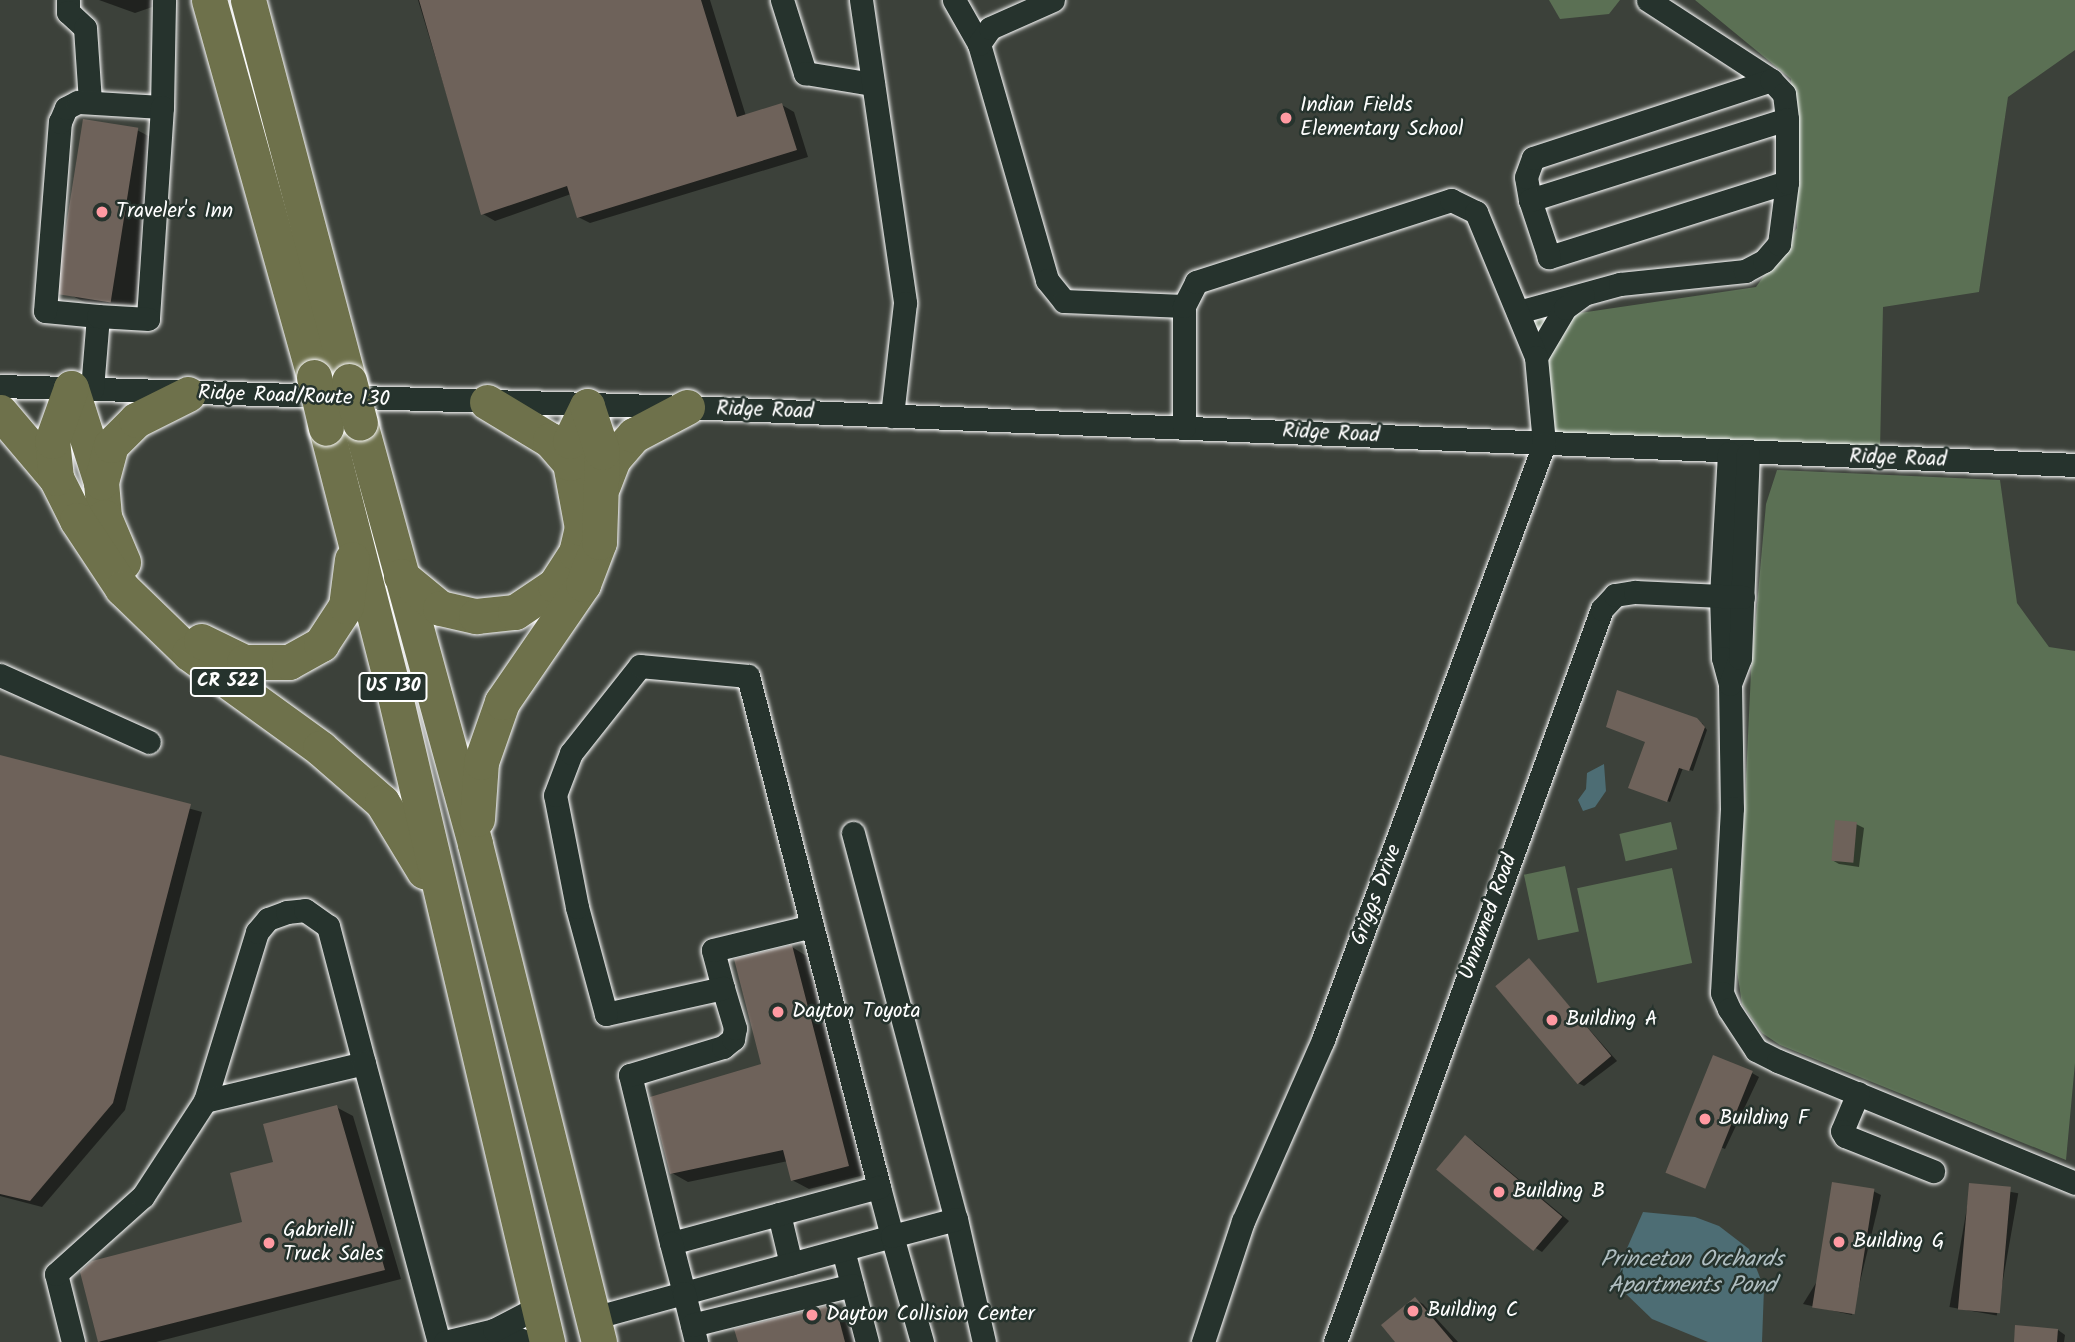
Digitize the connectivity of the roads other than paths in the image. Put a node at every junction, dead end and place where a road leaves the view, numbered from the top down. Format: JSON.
{"nodes":[{"id":1,"x":68,"y":0,"type":"edge"},
{"id":2,"x":164,"y":0,"type":"edge"},
{"id":3,"x":209,"y":0,"type":"edge"},
{"id":4,"x":248,"y":0,"type":"edge"},
{"id":5,"x":782,"y":0,"type":"edge"},
{"id":6,"x":861,"y":0,"type":"edge"},
{"id":7,"x":954,"y":0,"type":"edge"},
{"id":8,"x":1053,"y":0,"type":"edge"},
{"id":9,"x":1648,"y":0,"type":"edge"},
{"id":10,"x":979,"y":44,"type":"junction"},
{"id":11,"x":1771,"y":80,"type":"junction"},
{"id":12,"x":873,"y":84,"type":"junction"},
{"id":13,"x":90,"y":101,"type":"junction"},
{"id":14,"x":162,"y":107,"type":"junction"},
{"id":15,"x":1787,"y":119,"type":"junction"},
{"id":16,"x":1787,"y":182,"type":"junction"},
{"id":17,"x":1530,"y":200,"type":"junction"},
{"id":18,"x":1585,"y":293,"type":"junction"},
{"id":19,"x":1184,"y":306,"type":"junction"},
{"id":20,"x":1518,"y":312,"type":"junction"},
{"id":21,"x":98,"y":316,"type":"junction"},
{"id":22,"x":1536,"y":357,"type":"junction"},
{"id":23,"x":0,"y":386,"type":"edge"},
{"id":24,"x":81,"y":389,"type":"junction"},
{"id":25,"x":188,"y":394,"type":"junction"},
{"id":26,"x":487,"y":402,"type":"junction"},
{"id":27,"x":587,"y":406,"type":"junction"},
{"id":28,"x":687,"y":407,"type":"junction"},
{"id":29,"x":0,"y":412,"type":"edge"},
{"id":30,"x":892,"y":416,"type":"junction"},
{"id":31,"x":343,"y":426,"type":"junction"},
{"id":32,"x":1184,"y":427,"type":"junction"},
{"id":33,"x":1544,"y":444,"type":"junction"},
{"id":34,"x":1739,"y":454,"type":"junction"},
{"id":35,"x":569,"y":463,"type":"junction"},
{"id":36,"x":2075,"y":465,"type":"edge"},
{"id":37,"x":56,"y":478,"type":"junction"},
{"id":38,"x":101,"y":482,"type":"junction"},
{"id":39,"x":603,"y":485,"type":"junction"},
{"id":40,"x":354,"y":538,"type":"junction"},
{"id":41,"x":401,"y":576,"type":"junction"},
{"id":42,"x":1732,"y":597,"type":"junction"},
{"id":43,"x":0,"y":675,"type":"edge"},
{"id":44,"x":149,"y":743,"type":"dead end"},
{"id":45,"x":853,"y":833,"type":"dead end"},
{"id":46,"x":475,"y":844,"type":"junction"},
{"id":47,"x":812,"y":926,"type":"junction"},
{"id":48,"x":451,"y":947,"type":"junction"},
{"id":49,"x":723,"y":988,"type":"junction"},
{"id":50,"x":365,"y":1063,"type":"junction"},
{"id":51,"x":1858,"y":1093,"type":"junction"},
{"id":52,"x":205,"y":1101,"type":"junction"},
{"id":53,"x":1933,"y":1171,"type":"dead end"},
{"id":54,"x":2075,"y":1183,"type":"edge"},
{"id":55,"x":878,"y":1186,"type":"junction"},
{"id":56,"x":779,"y":1214,"type":"junction"},
{"id":57,"x":956,"y":1219,"type":"junction"},
{"id":58,"x":892,"y":1236,"type":"junction"},
{"id":59,"x":671,"y":1243,"type":"junction"},
{"id":60,"x":843,"y":1250,"type":"junction"},
{"id":61,"x":792,"y":1264,"type":"junction"},
{"id":62,"x":852,"y":1285,"type":"junction"},
{"id":63,"x":684,"y":1293,"type":"junction"},
{"id":64,"x":538,"y":1307,"type":"junction"},
{"id":65,"x":494,"y":1330,"type":"junction"},
{"id":66,"x":596,"y":1330,"type":"edge"},
{"id":67,"x":694,"y":1334,"type":"edge"},
{"id":68,"x":73,"y":1342,"type":"edge"},
{"id":69,"x":439,"y":1342,"type":"edge"},
{"id":70,"x":445,"y":1342,"type":"edge"},
{"id":71,"x":527,"y":1342,"type":"edge"},
{"id":72,"x":547,"y":1342,"type":"edge"},
{"id":73,"x":867,"y":1342,"type":"edge"},
{"id":74,"x":922,"y":1342,"type":"edge"},
{"id":75,"x":984,"y":1342,"type":"edge"},
{"id":76,"x":1203,"y":1342,"type":"edge"},
{"id":77,"x":1335,"y":1342,"type":"edge"}],
"edges":[{"from":1,"to":13,"type":"street"},
{"from":2,"to":14,"type":"street"},
{"from":3,"to":31,"type":"highway","number":"US 130","bridge":true},
{"from":4,"to":31,"type":"highway","number":"US 130","bridge":true},
{"from":5,"to":12,"type":"street"},
{"from":6,"to":12,"type":"street"},
{"from":7,"to":10,"type":"street"},
{"from":8,"to":10,"type":"street"},
{"from":9,"to":11,"type":"street"},
{"from":10,"to":19,"type":"street"},
{"from":11,"to":15,"type":"street"},
{"from":11,"to":17,"type":"street"},
{"from":12,"to":30,"type":"street"},
{"from":13,"to":14,"type":"street"},
{"from":13,"to":21,"type":"street"},
{"from":14,"to":21,"type":"street"},
{"from":15,"to":16,"type":"street"},
{"from":15,"to":17,"type":"street"},
{"from":16,"to":17,"type":"street"},
{"from":16,"to":18,"type":"street"},
{"from":18,"to":20,"type":"street"},
{"from":18,"to":22,"type":"street"},
{"from":19,"to":20,"type":"street"},
{"from":19,"to":32,"type":"street"},
{"from":20,"to":22,"type":"street"},
{"from":21,"to":24,"type":"street"},
{"from":22,"to":33,"type":"street"},
{"from":23,"to":24,"type":"street","name":"Ridge Road/Route 130"},
{"from":24,"to":25,"type":"street","name":"Ridge Road/Route 130"},
{"from":24,"to":37,"type":"highway"},
{"from":24,"to":38,"type":"highway"},
{"from":25,"to":26,"type":"street","name":"Ridge Road/Route 130"},
{"from":25,"to":38,"type":"highway"},
{"from":26,"to":27,"type":"street","name":"Ridge Road/Route 130"},
{"from":26,"to":35,"type":"highway"},
{"from":27,"to":28,"type":"street","name":"Ridge Road"},
{"from":27,"to":35,"type":"highway"},
{"from":27,"to":39,"type":"highway"},
{"from":28,"to":30,"type":"street","name":"Ridge Road"},
{"from":28,"to":39,"type":"highway"},
{"from":29,"to":37,"type":"highway","number":"CR 522"},
{"from":30,"to":32,"type":"street","name":"Ridge Road"},
{"from":31,"to":40,"type":"highway","number":"US 130"},
{"from":31,"to":41,"type":"highway","number":"US 130"},
{"from":32,"to":33,"type":"street","name":"Ridge Road"},
{"from":33,"to":34,"type":"street","name":"Ridge Road"},
{"from":33,"to":76,"type":"street","name":"Griggs Drive"},
{"from":34,"to":36,"type":"street","name":"Ridge Road"},
{"from":34,"to":42,"type":"street"},
{"from":35,"to":41,"type":"highway"},
{"from":37,"to":48,"type":"highway","number":"CR 522"},
{"from":38,"to":40,"type":"highway"},
{"from":39,"to":46,"type":"highway"},
{"from":40,"to":48,"type":"highway","number":"US 130"},
{"from":41,"to":46,"type":"highway","number":"US 130"},
{"from":42,"to":51,"type":"street"},
{"from":42,"to":77,"type":"street","name":"Unnamed Road"},
{"from":43,"to":44,"type":"street"},
{"from":45,"to":57,"type":"street"},
{"from":46,"to":66,"type":"highway","number":"US 130"},
{"from":47,"to":49,"type":"street"},
{"from":47,"to":49,"type":"street"},
{"from":47,"to":55,"type":"street"},
{"from":48,"to":64,"type":"highway","number":"US 130"},
{"from":49,"to":59,"type":"street"},
{"from":50,"to":52,"type":"street"},
{"from":50,"to":52,"type":"street"},
{"from":50,"to":69,"type":"street"},
{"from":51,"to":53,"type":"street"},
{"from":51,"to":54,"type":"street"},
{"from":52,"to":68,"type":"street"},
{"from":55,"to":56,"type":"street"},
{"from":55,"to":58,"type":"street"},
{"from":56,"to":59,"type":"street"},
{"from":56,"to":61,"type":"street"},
{"from":57,"to":58,"type":"street"},
{"from":57,"to":75,"type":"street"},
{"from":58,"to":60,"type":"street"},
{"from":58,"to":74,"type":"street"},
{"from":59,"to":63,"type":"street"},
{"from":60,"to":61,"type":"street"},
{"from":60,"to":62,"type":"street"},
{"from":61,"to":63,"type":"street"},
{"from":62,"to":67,"type":"street"},
{"from":62,"to":73,"type":"street"},
{"from":63,"to":66,"type":"street"},
{"from":63,"to":67,"type":"street"},
{"from":64,"to":65,"type":"street"},
{"from":64,"to":72,"type":"highway","number":"US 130"},
{"from":65,"to":70,"type":"street"},
{"from":65,"to":71,"type":"street"}]}
